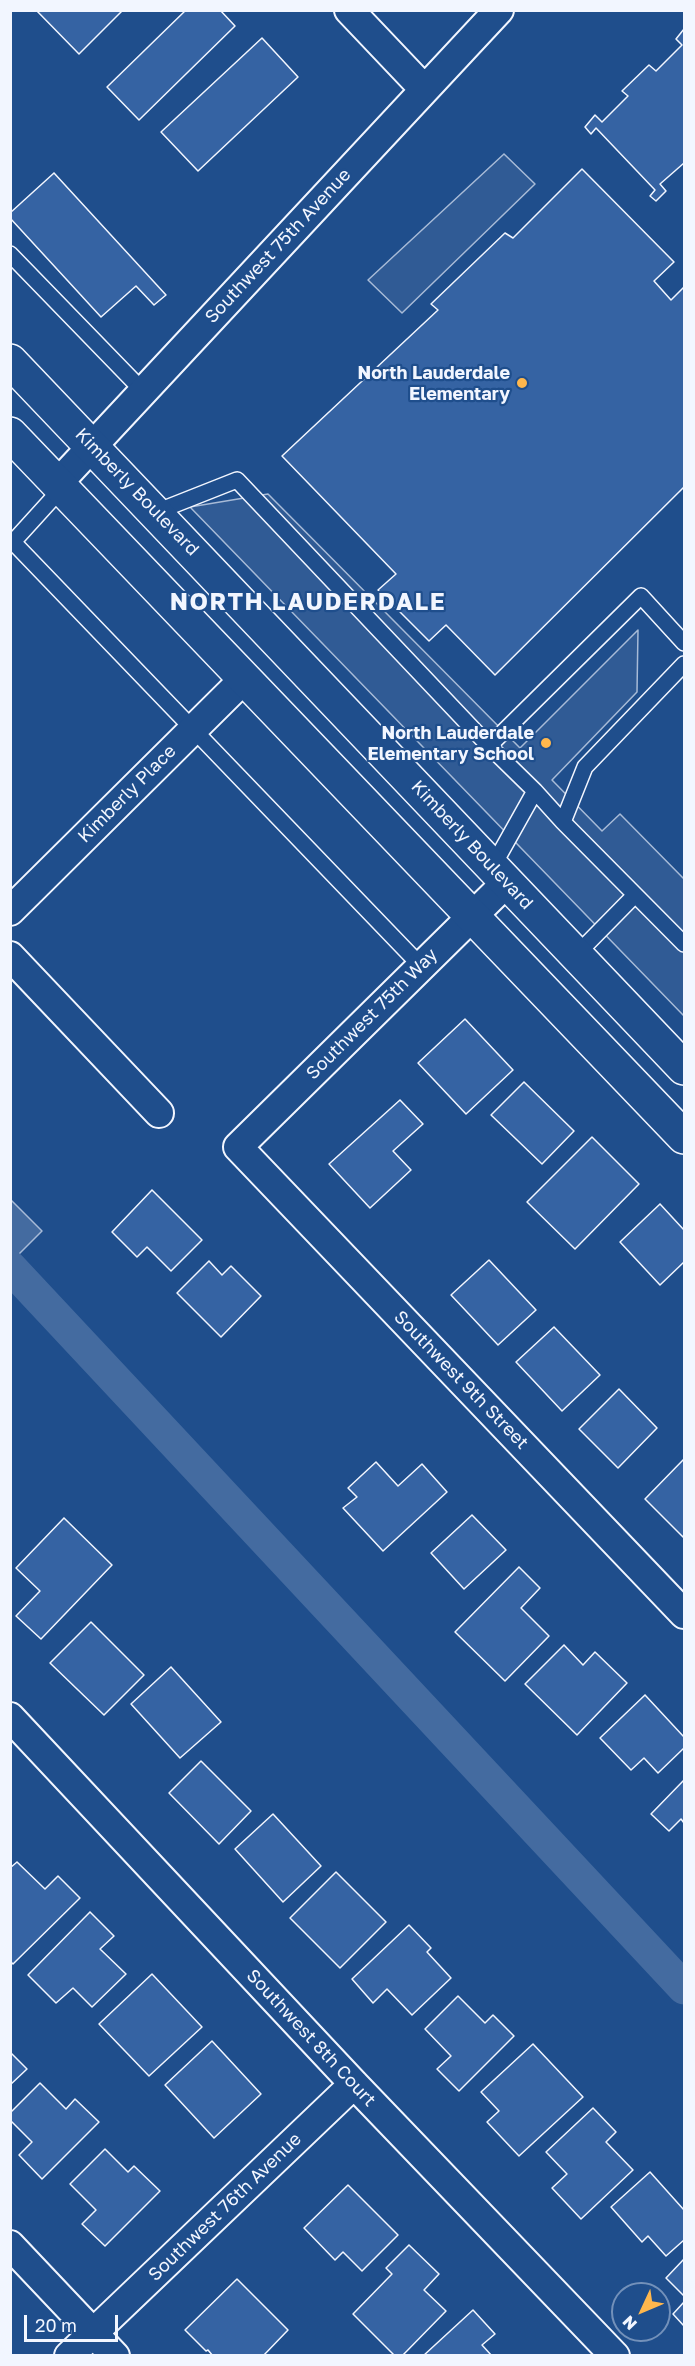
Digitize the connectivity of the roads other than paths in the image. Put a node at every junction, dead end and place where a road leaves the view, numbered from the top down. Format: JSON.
{"nodes":[{"id":1,"x":348,"y":10,"type":"edge"},
{"id":2,"x":499,"y":10,"type":"edge"},
{"id":3,"x":424,"y":89,"type":"junction"},
{"id":4,"x":10,"y":254,"type":"edge"},
{"id":5,"x":10,"y":361,"type":"edge"},
{"id":6,"x":143,"y":391,"type":"junction"},
{"id":7,"x":10,"y":434,"type":"edge"},
{"id":8,"x":93,"y":445,"type":"junction"},
{"id":9,"x":60,"y":485,"type":"junction"},
{"id":10,"x":156,"y":512,"type":"junction"},
{"id":11,"x":684,"y":643,"type":"edge"},
{"id":12,"x":684,"y":664,"type":"edge"},
{"id":13,"x":245,"y":678,"type":"junction"},
{"id":14,"x":192,"y":730,"type":"junction"},
{"id":15,"x":489,"y":746,"type":"junction"},
{"id":16,"x":535,"y":792,"type":"junction"},
{"id":17,"x":563,"y":822,"type":"junction"},
{"id":18,"x":500,"y":874,"type":"junction"},
{"id":19,"x":635,"y":895,"type":"junction"},
{"id":20,"x":10,"y":911,"type":"edge"},
{"id":21,"x":471,"y":917,"type":"junction"},
{"id":22,"x":684,"y":944,"type":"edge"},
{"id":23,"x":577,"y":954,"type":"junction"},
{"id":24,"x":10,"y":956,"type":"edge"},
{"id":25,"x":421,"y":966,"type":"junction"},
{"id":26,"x":577,"y":1026,"type":"junction"},
{"id":27,"x":684,"y":1068,"type":"edge"},
{"id":28,"x":159,"y":1113,"type":"dead end"},
{"id":29,"x":684,"y":1116,"type":"edge"},
{"id":30,"x":684,"y":1137,"type":"edge"},
{"id":31,"x":238,"y":1147,"type":"joint"},
{"id":32,"x":684,"y":1614,"type":"edge"},
{"id":33,"x":10,"y":1717,"type":"edge"},
{"id":34,"x":354,"y":2084,"type":"junction"},
{"id":35,"x":10,"y":2245,"type":"edge"},
{"id":36,"x":93,"y":2333,"type":"junction"},
{"id":37,"x":69,"y":2355,"type":"edge"},
{"id":38,"x":115,"y":2355,"type":"edge"},
{"id":39,"x":615,"y":2355,"type":"edge"}],
"edges":[{"from":1,"to":3,"type":"street"},
{"from":2,"to":3,"type":"street","name":"Southwest 75th Avenue"},
{"from":3,"to":6,"type":"street","name":"Southwest 75th Avenue"},
{"from":4,"to":6,"type":"lane"},
{"from":5,"to":8,"type":"street","name":"Kimberly Boulevard"},
{"from":6,"to":8,"type":"street","name":"Southwest 75th Avenue"},
{"from":7,"to":9,"type":"street"},
{"from":8,"to":9,"type":"street","name":"Southwest 75th Avenue"},
{"from":8,"to":10,"type":"street","name":"Kimberly Boulevard"},
{"from":9,"to":13,"type":"street"},
{"from":9,"to":14,"type":"lane"},
{"from":10,"to":15,"type":"lane"},
{"from":10,"to":18,"type":"street","name":"Kimberly Boulevard"},
{"from":11,"to":15,"type":"lane"},
{"from":12,"to":17,"type":"lane"},
{"from":13,"to":14,"type":"street","name":"Kimberly Place"},
{"from":13,"to":21,"type":"street"},
{"from":14,"to":20,"type":"street","name":"Kimberly Place"},
{"from":14,"to":25,"type":"lane"},
{"from":15,"to":16,"type":"lane"},
{"from":16,"to":17,"type":"lane"},
{"from":16,"to":18,"type":"lane"},
{"from":17,"to":19,"type":"lane"},
{"from":18,"to":21,"type":"street","name":"Southwest 75th Way"},
{"from":18,"to":23,"type":"street","name":"Kimberly Boulevard"},
{"from":19,"to":22,"type":"lane"},
{"from":19,"to":23,"type":"lane"},
{"from":21,"to":25,"type":"street","name":"Southwest 75th Way"},
{"from":21,"to":26,"type":"street"},
{"from":23,"to":27,"type":"street","name":"Kimberly Boulevard"},
{"from":24,"to":28,"type":"street"},
{"from":25,"to":31,"type":"street","name":"Southwest 75th Way"},
{"from":26,"to":29,"type":"street"},
{"from":26,"to":30,"type":"street"},
{"from":31,"to":32,"type":"street","name":"Southwest 9th Street"},
{"from":33,"to":34,"type":"street","name":"Southwest 8th Court"},
{"from":34,"to":36,"type":"street","name":"Southwest 76th Avenue"},
{"from":34,"to":39,"type":"street","name":"Southwest 8th Court"},
{"from":35,"to":36,"type":"street"},
{"from":36,"to":37,"type":"street","name":"Southwest 76th Avenue"},
{"from":36,"to":38,"type":"street"}]}
